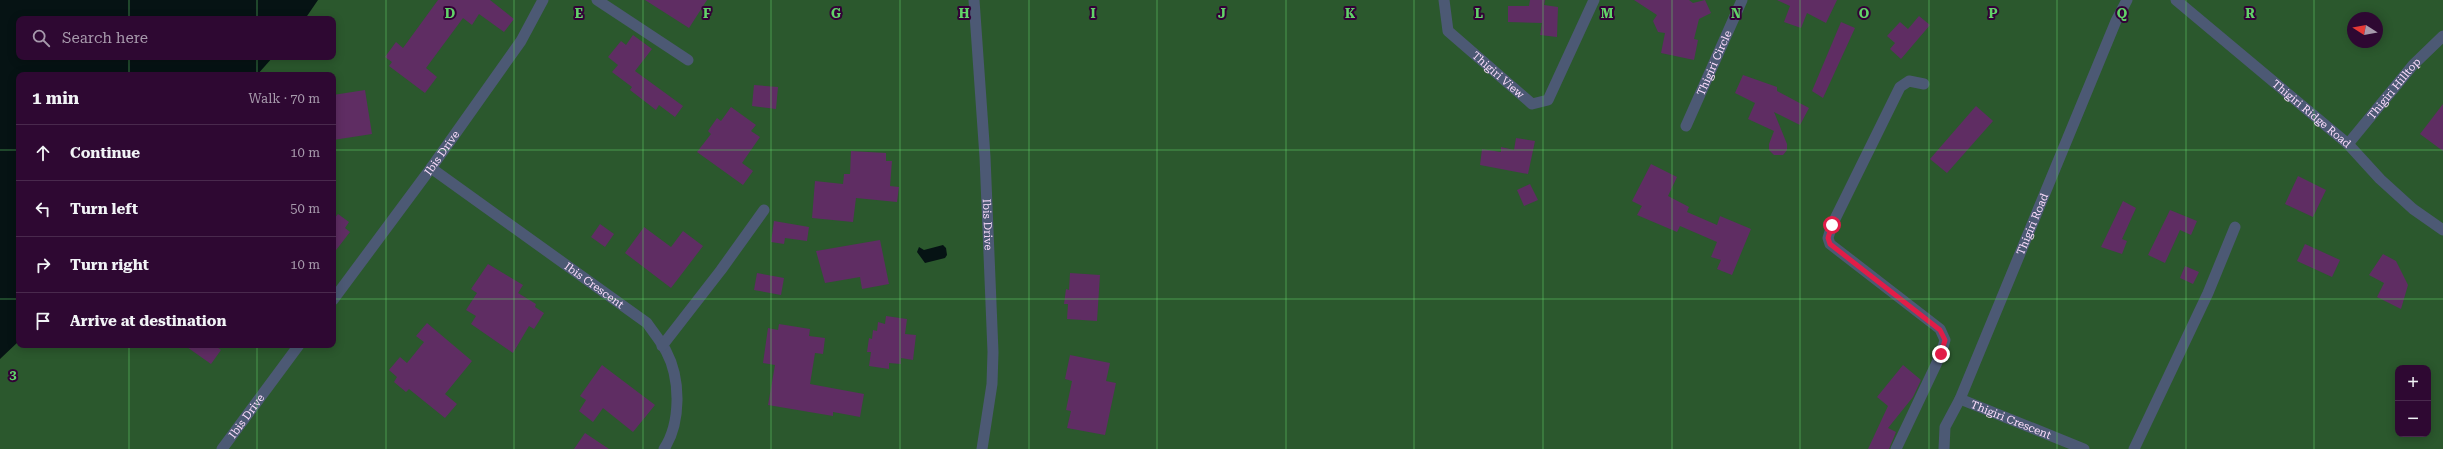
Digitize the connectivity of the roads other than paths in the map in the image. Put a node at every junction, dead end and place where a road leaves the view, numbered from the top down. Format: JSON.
{"nodes":[{"id":1,"x":543,"y":0,"type":"edge"},
{"id":2,"x":597,"y":0,"type":"edge"},
{"id":3,"x":974,"y":0,"type":"edge"},
{"id":4,"x":1444,"y":0,"type":"edge"},
{"id":5,"x":1594,"y":0,"type":"edge"},
{"id":6,"x":1742,"y":0,"type":"edge"},
{"id":7,"x":2127,"y":0,"type":"edge"},
{"id":8,"x":2176,"y":0,"type":"edge"},
{"id":9,"x":2443,"y":36,"type":"edge"},
{"id":10,"x":688,"y":60,"type":"dead end"},
{"id":11,"x":1924,"y":84,"type":"dead end"},
{"id":12,"x":1686,"y":126,"type":"dead end"},
{"id":13,"x":2348,"y":144,"type":"junction"},
{"id":14,"x":431,"y":168,"type":"junction"},
{"id":15,"x":764,"y":210,"type":"dead end"},
{"id":16,"x":2235,"y":227,"type":"dead end"},
{"id":17,"x":2443,"y":230,"type":"edge"},
{"id":18,"x":336,"y":296,"type":"edge"},
{"id":19,"x":662,"y":346,"type":"junction"},
{"id":20,"x":297,"y":348,"type":"edge"},
{"id":21,"x":1960,"y":399,"type":"junction"},
{"id":22,"x":222,"y":449,"type":"edge"},
{"id":23,"x":664,"y":449,"type":"edge"},
{"id":24,"x":982,"y":449,"type":"edge"},
{"id":25,"x":1896,"y":449,"type":"edge"},
{"id":26,"x":1944,"y":449,"type":"edge"},
{"id":27,"x":2084,"y":449,"type":"edge"},
{"id":28,"x":2134,"y":449,"type":"edge"}],
"edges":[{"from":1,"to":14,"type":"street","name":"Ibis Drive"},
{"from":2,"to":10,"type":"street"},
{"from":3,"to":24,"type":"street","name":"Ibis Drive"},
{"from":4,"to":5,"type":"street","name":"Thigiri View"},
{"from":6,"to":12,"type":"street","name":"Thigiri Circle"},
{"from":7,"to":21,"type":"street","name":"Thigiri Road"},
{"from":8,"to":13,"type":"street","name":"Thigiri Ridge Road"},
{"from":9,"to":13,"type":"street","name":"Thigiri Hilltop"},
{"from":11,"to":25,"type":"street"},
{"from":13,"to":17,"type":"street","name":"Thigiri Ridge Road"},
{"from":14,"to":18,"type":"street","name":"Ibis Drive"},
{"from":14,"to":19,"type":"street","name":"Ibis Crescent"},
{"from":15,"to":19,"type":"street"},
{"from":16,"to":28,"type":"street"},
{"from":19,"to":23,"type":"street","name":"Ibis Crescent"},
{"from":20,"to":22,"type":"street","name":"Ibis Drive"},
{"from":21,"to":26,"type":"street","name":"Thigiri Road"},
{"from":21,"to":27,"type":"street","name":"Thigiri Crescent"}]}
